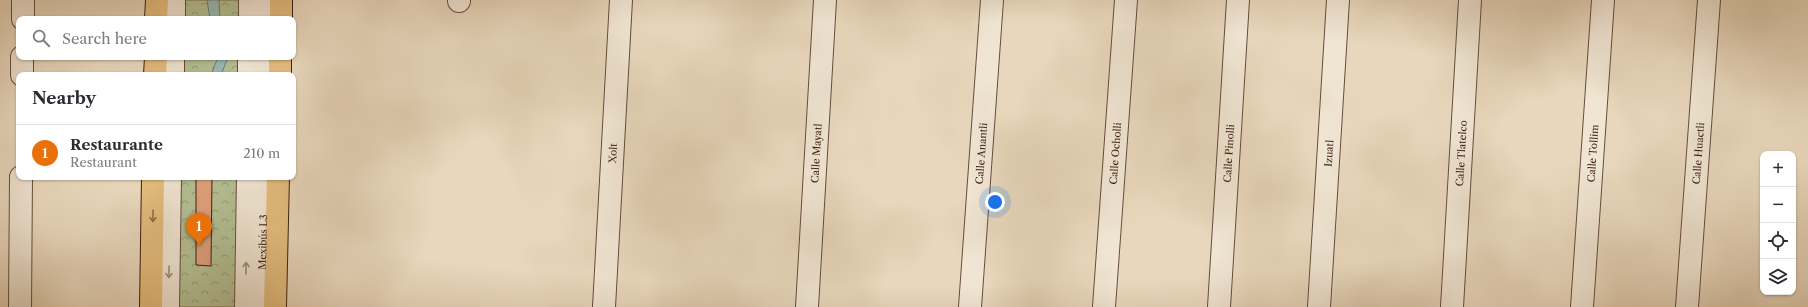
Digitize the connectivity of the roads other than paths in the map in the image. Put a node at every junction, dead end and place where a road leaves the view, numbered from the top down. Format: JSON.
{"nodes":[{"id":1,"x":23,"y":0,"type":"edge"},
{"id":2,"x":157,"y":0,"type":"edge"},
{"id":3,"x":174,"y":0,"type":"edge"},
{"id":4,"x":250,"y":0,"type":"edge"},
{"id":5,"x":268,"y":0,"type":"edge"},
{"id":6,"x":281,"y":0,"type":"edge"},
{"id":7,"x":621,"y":0,"type":"edge"},
{"id":8,"x":825,"y":0,"type":"edge"},
{"id":9,"x":992,"y":0,"type":"edge"},
{"id":10,"x":1126,"y":0,"type":"edge"},
{"id":11,"x":1238,"y":0,"type":"edge"},
{"id":12,"x":1338,"y":0,"type":"edge"},
{"id":13,"x":1470,"y":0,"type":"edge"},
{"id":14,"x":1603,"y":0,"type":"edge"},
{"id":15,"x":1709,"y":0,"type":"edge"},
{"id":16,"x":23,"y":16,"type":"edge"},
{"id":17,"x":156,"y":16,"type":"edge"},
{"id":18,"x":174,"y":16,"type":"edge"},
{"id":19,"x":250,"y":16,"type":"edge"},
{"id":20,"x":267,"y":16,"type":"edge"},
{"id":21,"x":281,"y":16,"type":"edge"},
{"id":22,"x":22,"y":60,"type":"edge"},
{"id":23,"x":156,"y":60,"type":"edge"},
{"id":24,"x":173,"y":60,"type":"edge"},
{"id":25,"x":249,"y":60,"type":"edge"},
{"id":26,"x":267,"y":60,"type":"edge"},
{"id":27,"x":280,"y":60,"type":"edge"},
{"id":28,"x":22,"y":72,"type":"edge"},
{"id":29,"x":155,"y":72,"type":"edge"},
{"id":30,"x":172,"y":72,"type":"edge"},
{"id":31,"x":249,"y":72,"type":"edge"},
{"id":32,"x":266,"y":72,"type":"edge"},
{"id":33,"x":280,"y":72,"type":"edge"},
{"id":34,"x":21,"y":180,"type":"edge"},
{"id":35,"x":153,"y":180,"type":"edge"},
{"id":36,"x":170,"y":180,"type":"edge"},
{"id":37,"x":248,"y":180,"type":"edge"},
{"id":38,"x":264,"y":180,"type":"edge"},
{"id":39,"x":278,"y":180,"type":"edge"},
{"id":40,"x":20,"y":307,"type":"edge"},
{"id":41,"x":151,"y":307,"type":"edge"},
{"id":42,"x":168,"y":307,"type":"edge"},
{"id":43,"x":246,"y":307,"type":"edge"},
{"id":44,"x":261,"y":307,"type":"edge"},
{"id":45,"x":275,"y":307,"type":"edge"},
{"id":46,"x":604,"y":307,"type":"edge"},
{"id":47,"x":807,"y":307,"type":"edge"},
{"id":48,"x":970,"y":307,"type":"edge"},
{"id":49,"x":1104,"y":307,"type":"edge"},
{"id":50,"x":1218,"y":307,"type":"edge"},
{"id":51,"x":1319,"y":307,"type":"edge"},
{"id":52,"x":1452,"y":307,"type":"edge"},
{"id":53,"x":1582,"y":307,"type":"edge"},
{"id":54,"x":1687,"y":307,"type":"edge"}],
"edges":[{"from":1,"to":16,"type":"street"},
{"from":2,"to":17,"type":"main road"},
{"from":3,"to":18,"type":"street"},
{"from":4,"to":19,"type":"street"},
{"from":5,"to":20,"type":"street"},
{"from":6,"to":21,"type":"main road"},
{"from":7,"to":46,"type":"street","name":"Xolt"},
{"from":8,"to":47,"type":"street","name":"Calle Mayatl"},
{"from":9,"to":48,"type":"street","name":"Calle Anantli"},
{"from":10,"to":49,"type":"street","name":"Calle Ocholli"},
{"from":11,"to":50,"type":"street","name":"Calle Pinolli"},
{"from":12,"to":51,"type":"street","name":"Izuatl"},
{"from":13,"to":52,"type":"street","name":"Calle Tlatelco"},
{"from":14,"to":53,"type":"street","name":"Calle Tollim"},
{"from":15,"to":54,"type":"street","name":"Calle Huactli"},
{"from":22,"to":28,"type":"street"},
{"from":23,"to":29,"type":"main road"},
{"from":24,"to":30,"type":"street"},
{"from":25,"to":31,"type":"street"},
{"from":26,"to":32,"type":"street"},
{"from":27,"to":33,"type":"main road"},
{"from":34,"to":40,"type":"street"},
{"from":35,"to":41,"type":"main road","one_way":true},
{"from":36,"to":42,"type":"street","one_way":true},
{"from":43,"to":37,"type":"street","one_way":true},
{"from":38,"to":44,"type":"street","name":"Mexibús L3"},
{"from":39,"to":45,"type":"main road"}]}
